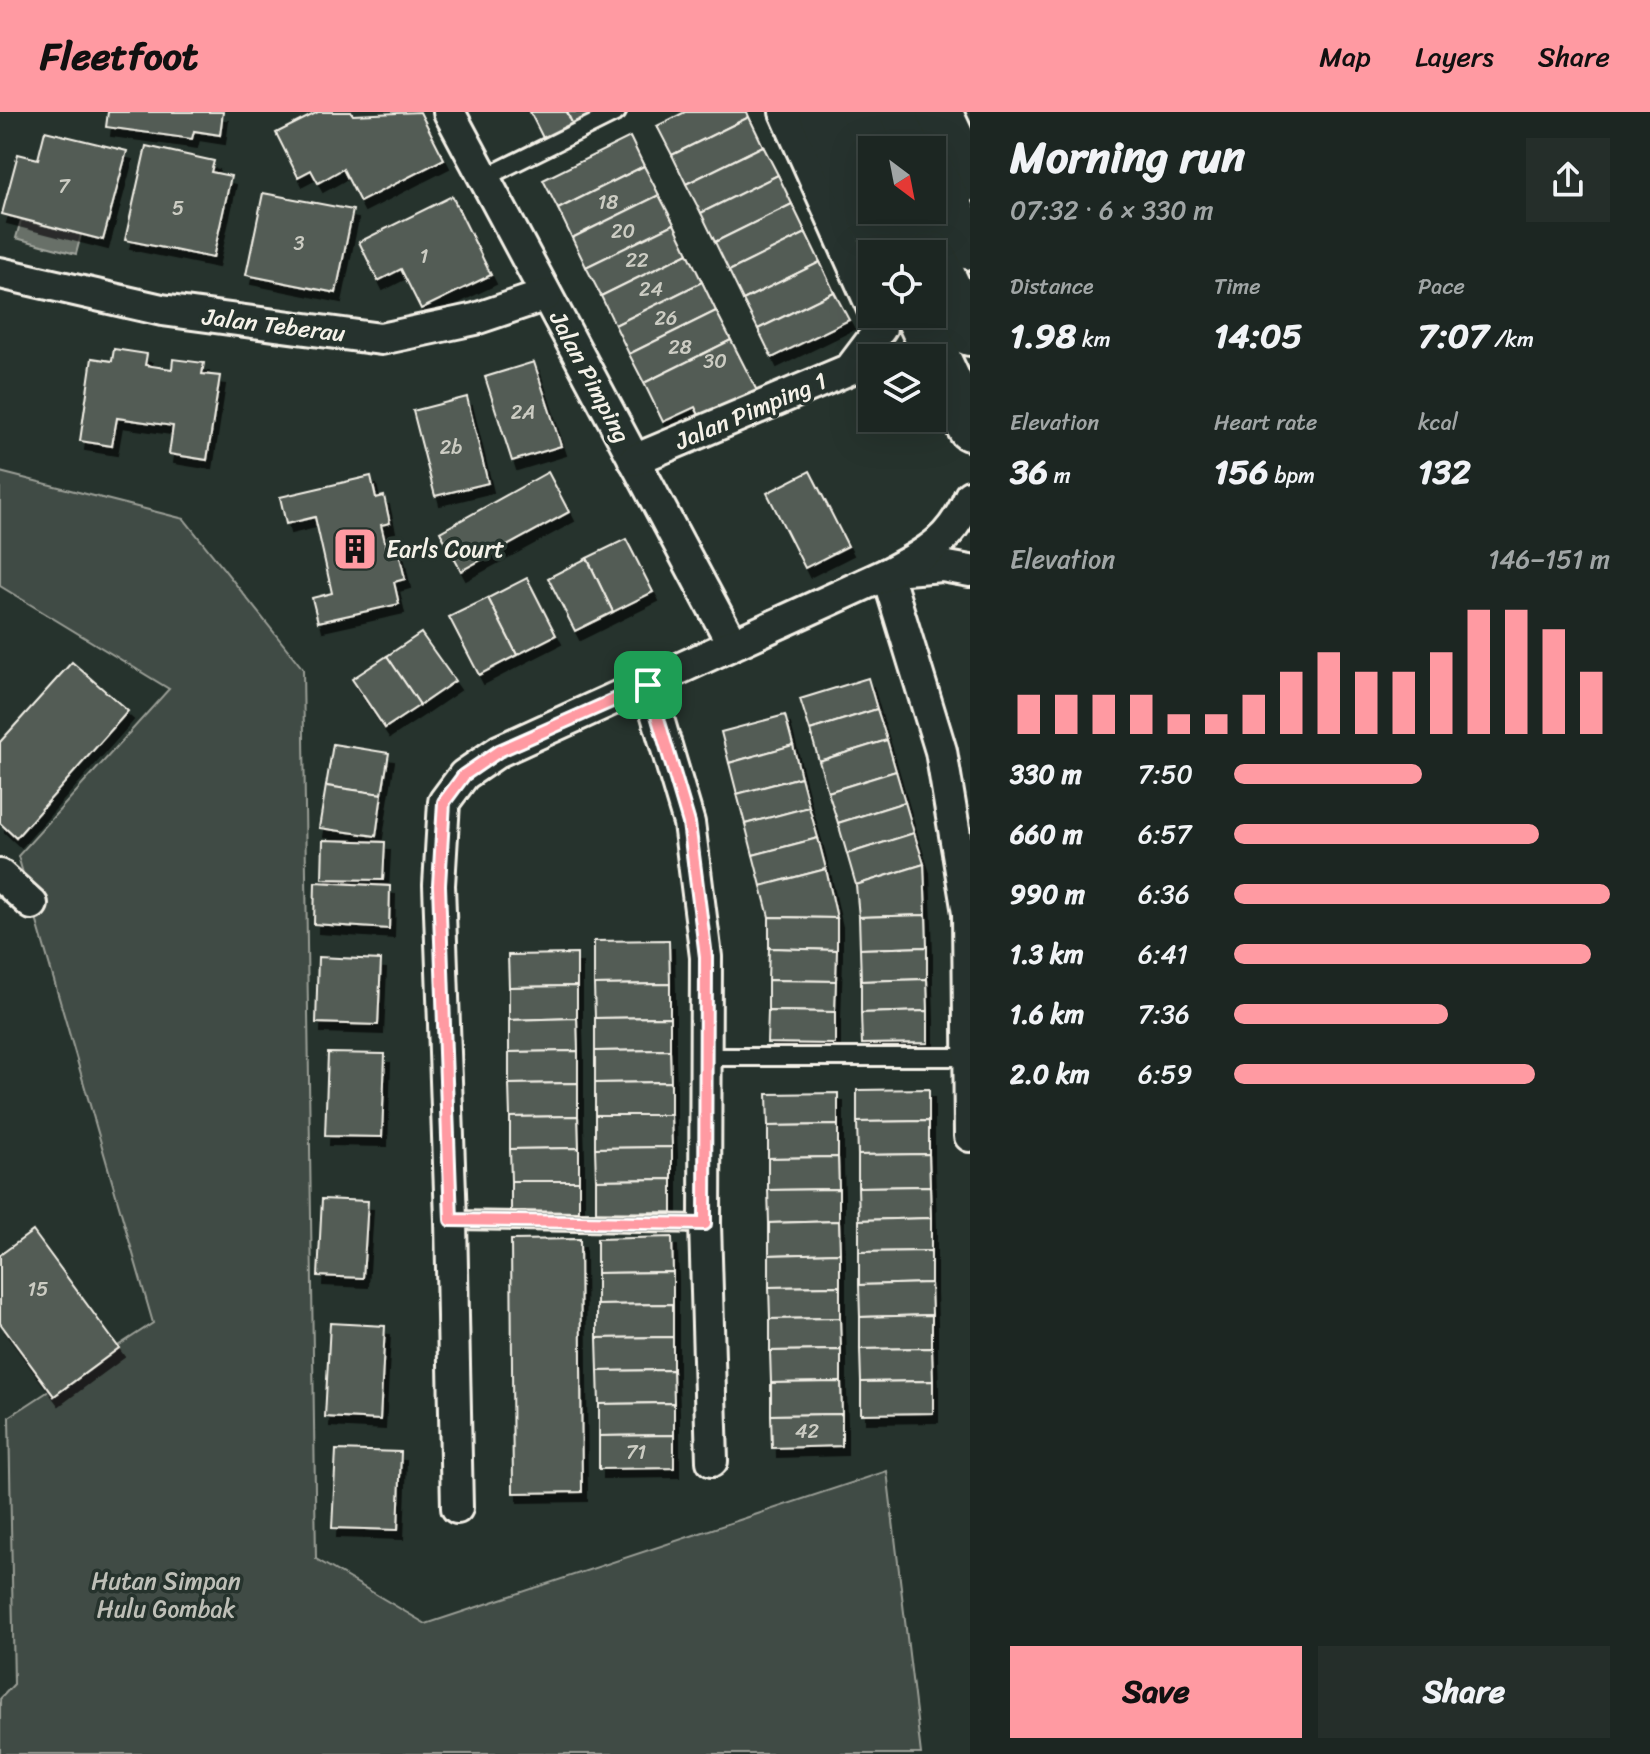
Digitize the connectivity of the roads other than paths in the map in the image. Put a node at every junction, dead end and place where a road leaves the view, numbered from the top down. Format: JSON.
{"nodes":[{"id":1,"x":449,"y":112,"type":"edge"},
{"id":2,"x":617,"y":112,"type":"edge"},
{"id":3,"x":785,"y":112,"type":"edge"},
{"id":4,"x":822,"y":112,"type":"edge"},
{"id":5,"x":863,"y":112,"type":"edge"},
{"id":6,"x":902,"y":112,"type":"edge"},
{"id":7,"x":939,"y":112,"type":"edge"},
{"id":8,"x":874,"y":136,"type":"edge"},
{"id":9,"x":914,"y":136,"type":"edge"},
{"id":10,"x":484,"y":178,"type":"junction"},
{"id":11,"x":970,"y":178,"type":"edge"},
{"id":12,"x":946,"y":199,"type":"edge"},
{"id":13,"x":882,"y":240,"type":"edge"},
{"id":14,"x":970,"y":247,"type":"edge"},
{"id":15,"x":0,"y":273,"type":"edge"},
{"id":16,"x":858,"y":276,"type":"edge"},
{"id":17,"x":946,"y":283,"type":"edge"},
{"id":18,"x":546,"y":295,"type":"junction"},
{"id":19,"x":881,"y":328,"type":"edge"},
{"id":20,"x":924,"y":328,"type":"edge"},
{"id":21,"x":970,"y":333,"type":"edge"},
{"id":22,"x":970,"y":428,"type":"edge"},
{"id":23,"x":634,"y":460,"type":"junction"},
{"id":24,"x":970,"y":496,"type":"edge"},
{"id":25,"x":970,"y":571,"type":"edge"},
{"id":26,"x":887,"y":574,"type":"junction"},
{"id":27,"x":732,"y":643,"type":"junction"},
{"id":28,"x":648,"y":685,"type":"junction"},
{"id":29,"x":0,"y":875,"type":"edge"},
{"id":30,"x":32,"y":904,"type":"dead end"},
{"id":31,"x":706,"y":1057,"type":"junction"},
{"id":32,"x":968,"y":1057,"type":"edge"},
{"id":33,"x":970,"y":1136,"type":"edge"},
{"id":34,"x":451,"y":1220,"type":"junction"},
{"id":35,"x":705,"y":1224,"type":"junction"},
{"id":36,"x":712,"y":1461,"type":"dead end"},
{"id":37,"x":457,"y":1508,"type":"dead end"}],
"edges":[{"from":1,"to":10,"type":"street","name":"Jalan Pimping"},
{"from":2,"to":10,"type":"lane"},
{"from":3,"to":16,"type":"street"},
{"from":4,"to":13,"type":"highway"},
{"from":5,"to":8,"type":"highway"},
{"from":6,"to":9,"type":"highway"},
{"from":7,"to":11,"type":"highway"},
{"from":10,"to":18,"type":"street","name":"Jalan Pimping"},
{"from":12,"to":14,"type":"highway"},
{"from":15,"to":18,"type":"street","name":"Jalan Teberau"},
{"from":17,"to":21,"type":"highway"},
{"from":18,"to":23,"type":"street","name":"Jalan Pimping"},
{"from":19,"to":23,"type":"street","name":"Jalan Pimping 1"},
{"from":20,"to":22,"type":"highway"},
{"from":23,"to":27,"type":"street","name":"Jalan Pimping"},
{"from":24,"to":26,"type":"street"},
{"from":25,"to":26,"type":"street"},
{"from":26,"to":27,"type":"street"},
{"from":26,"to":32,"type":"street"},
{"from":27,"to":28,"type":"street"},
{"from":28,"to":31,"type":"street"},
{"from":28,"to":34,"type":"street"},
{"from":29,"to":30,"type":"street"},
{"from":31,"to":32,"type":"lane"},
{"from":31,"to":35,"type":"street"},
{"from":32,"to":33,"type":"street"},
{"from":34,"to":35,"type":"lane"},
{"from":34,"to":37,"type":"street"},
{"from":35,"to":36,"type":"street"}]}
